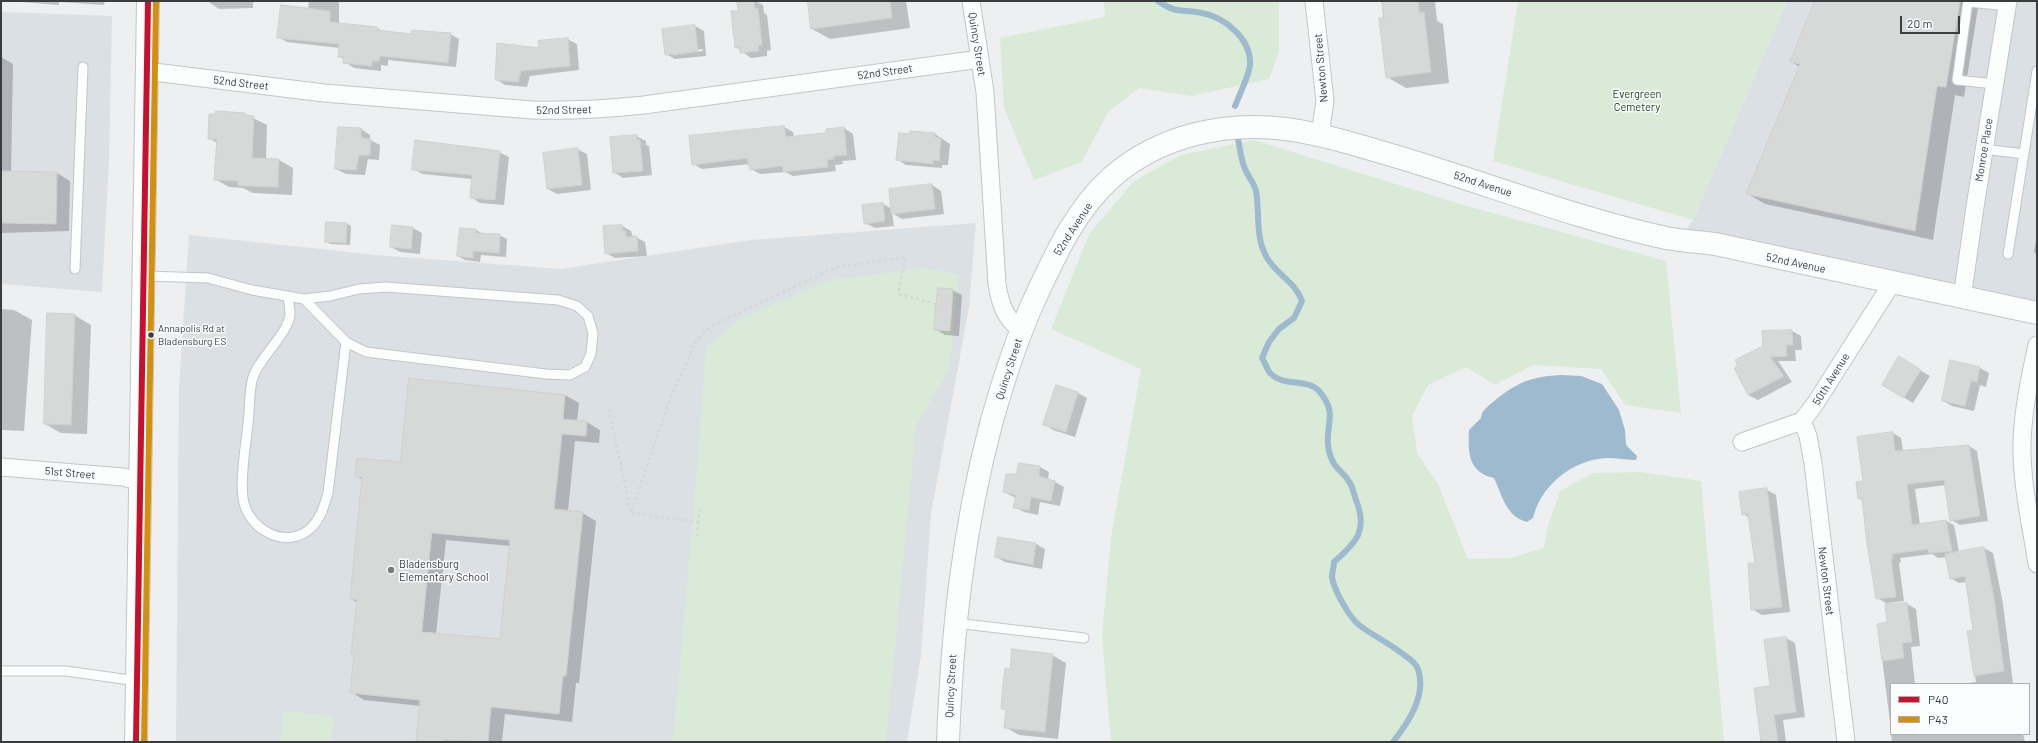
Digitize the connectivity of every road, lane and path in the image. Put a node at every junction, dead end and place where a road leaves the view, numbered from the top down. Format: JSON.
{"nodes":[{"id":1,"x":148,"y":1,"type":"edge"},
{"id":2,"x":970,"y":1,"type":"edge"},
{"id":3,"x":1314,"y":1,"type":"edge"},
{"id":4,"x":1968,"y":1,"type":"edge"},
{"id":5,"x":2008,"y":3,"type":"edge"},
{"id":6,"x":980,"y":59,"type":"junction"},
{"id":7,"x":83,"y":67,"type":"dead end"},
{"id":8,"x":146,"y":71,"type":"junction"},
{"id":9,"x":2037,"y":71,"type":"edge"},
{"id":10,"x":1995,"y":84,"type":"junction"},
{"id":11,"x":1320,"y":135,"type":"junction"},
{"id":12,"x":1984,"y":149,"type":"junction"},
{"id":13,"x":2024,"y":154,"type":"junction"},
{"id":14,"x":2008,"y":254,"type":"dead end"},
{"id":15,"x":75,"y":270,"type":"dead end"},
{"id":16,"x":142,"y":276,"type":"junction"},
{"id":17,"x":1892,"y":283,"type":"junction"},
{"id":18,"x":288,"y":297,"type":"junction"},
{"id":19,"x":1962,"y":298,"type":"junction"},
{"id":20,"x":304,"y":299,"type":"junction"},
{"id":21,"x":936,"y":304,"type":"dead end"},
{"id":22,"x":2037,"y":314,"type":"edge"},
{"id":23,"x":1022,"y":330,"type":"junction"},
{"id":24,"x":346,"y":342,"type":"junction"},
{"id":25,"x":2037,"y":345,"type":"edge"},
{"id":26,"x":609,"y":408,"type":"dead end"},
{"id":27,"x":1802,"y":420,"type":"junction"},
{"id":28,"x":1742,"y":442,"type":"dead end"},
{"id":29,"x":1,"y":467,"type":"edge"},
{"id":30,"x":140,"y":481,"type":"junction"},
{"id":31,"x":700,"y":508,"type":"dead end"},
{"id":32,"x":631,"y":513,"type":"junction"},
{"id":33,"x":698,"y":522,"type":"junction"},
{"id":34,"x":697,"y":536,"type":"dead end"},
{"id":35,"x":2037,"y":564,"type":"edge"},
{"id":36,"x":955,"y":623,"type":"junction"},
{"id":37,"x":1084,"y":638,"type":"dead end"},
{"id":38,"x":1,"y":671,"type":"edge"},
{"id":39,"x":137,"y":681,"type":"junction"},
{"id":40,"x":136,"y":742,"type":"edge"},
{"id":41,"x":948,"y":742,"type":"edge"},
{"id":42,"x":1846,"y":742,"type":"edge"}],
"edges":[{"from":1,"to":8,"type":"street"},
{"from":2,"to":6,"type":"street","name":"Quincy Street"},
{"from":3,"to":11,"type":"street","name":"Newton Street"},
{"from":4,"to":5,"type":"lane"},
{"from":4,"to":10,"type":"lane"},
{"from":5,"to":10,"type":"street","name":"Monroe Place"},
{"from":6,"to":8,"type":"street","name":"52nd Street"},
{"from":6,"to":23,"type":"street","name":"Quincy Street"},
{"from":7,"to":15,"type":"lane"},
{"from":8,"to":16,"type":"street"},
{"from":9,"to":13,"type":"lane"},
{"from":10,"to":12,"type":"street","name":"Monroe Place"},
{"from":11,"to":17,"type":"street","name":"52nd Avenue"},
{"from":11,"to":23,"type":"street","name":"52nd Avenue"},
{"from":12,"to":13,"type":"lane"},
{"from":12,"to":19,"type":"street","name":"Monroe Place"},
{"from":13,"to":14,"type":"lane"},
{"from":16,"to":18,"type":"lane"},
{"from":16,"to":30,"type":"street"},
{"from":17,"to":19,"type":"street","name":"52nd Avenue"},
{"from":17,"to":27,"type":"street","name":"50th Avenue"},
{"from":18,"to":20,"type":"lane"},
{"from":18,"to":24,"type":"lane"},
{"from":19,"to":22,"type":"street","name":"52nd Avenue"},
{"from":20,"to":24,"type":"lane"},
{"from":20,"to":24,"type":"lane"},
{"from":21,"to":32,"type":"path"},
{"from":23,"to":36,"type":"street","name":"Quincy Street"},
{"from":25,"to":35,"type":"street"},
{"from":26,"to":32,"type":"path"},
{"from":27,"to":28,"type":"street"},
{"from":27,"to":42,"type":"street","name":"Newton Street"},
{"from":29,"to":30,"type":"street","name":"51st Street"},
{"from":30,"to":39,"type":"street"},
{"from":31,"to":33,"type":"path"},
{"from":32,"to":33,"type":"path"},
{"from":33,"to":34,"type":"path"},
{"from":36,"to":37,"type":"lane"},
{"from":36,"to":41,"type":"street","name":"Quincy Street"},
{"from":38,"to":39,"type":"lane"},
{"from":39,"to":40,"type":"street"}]}
